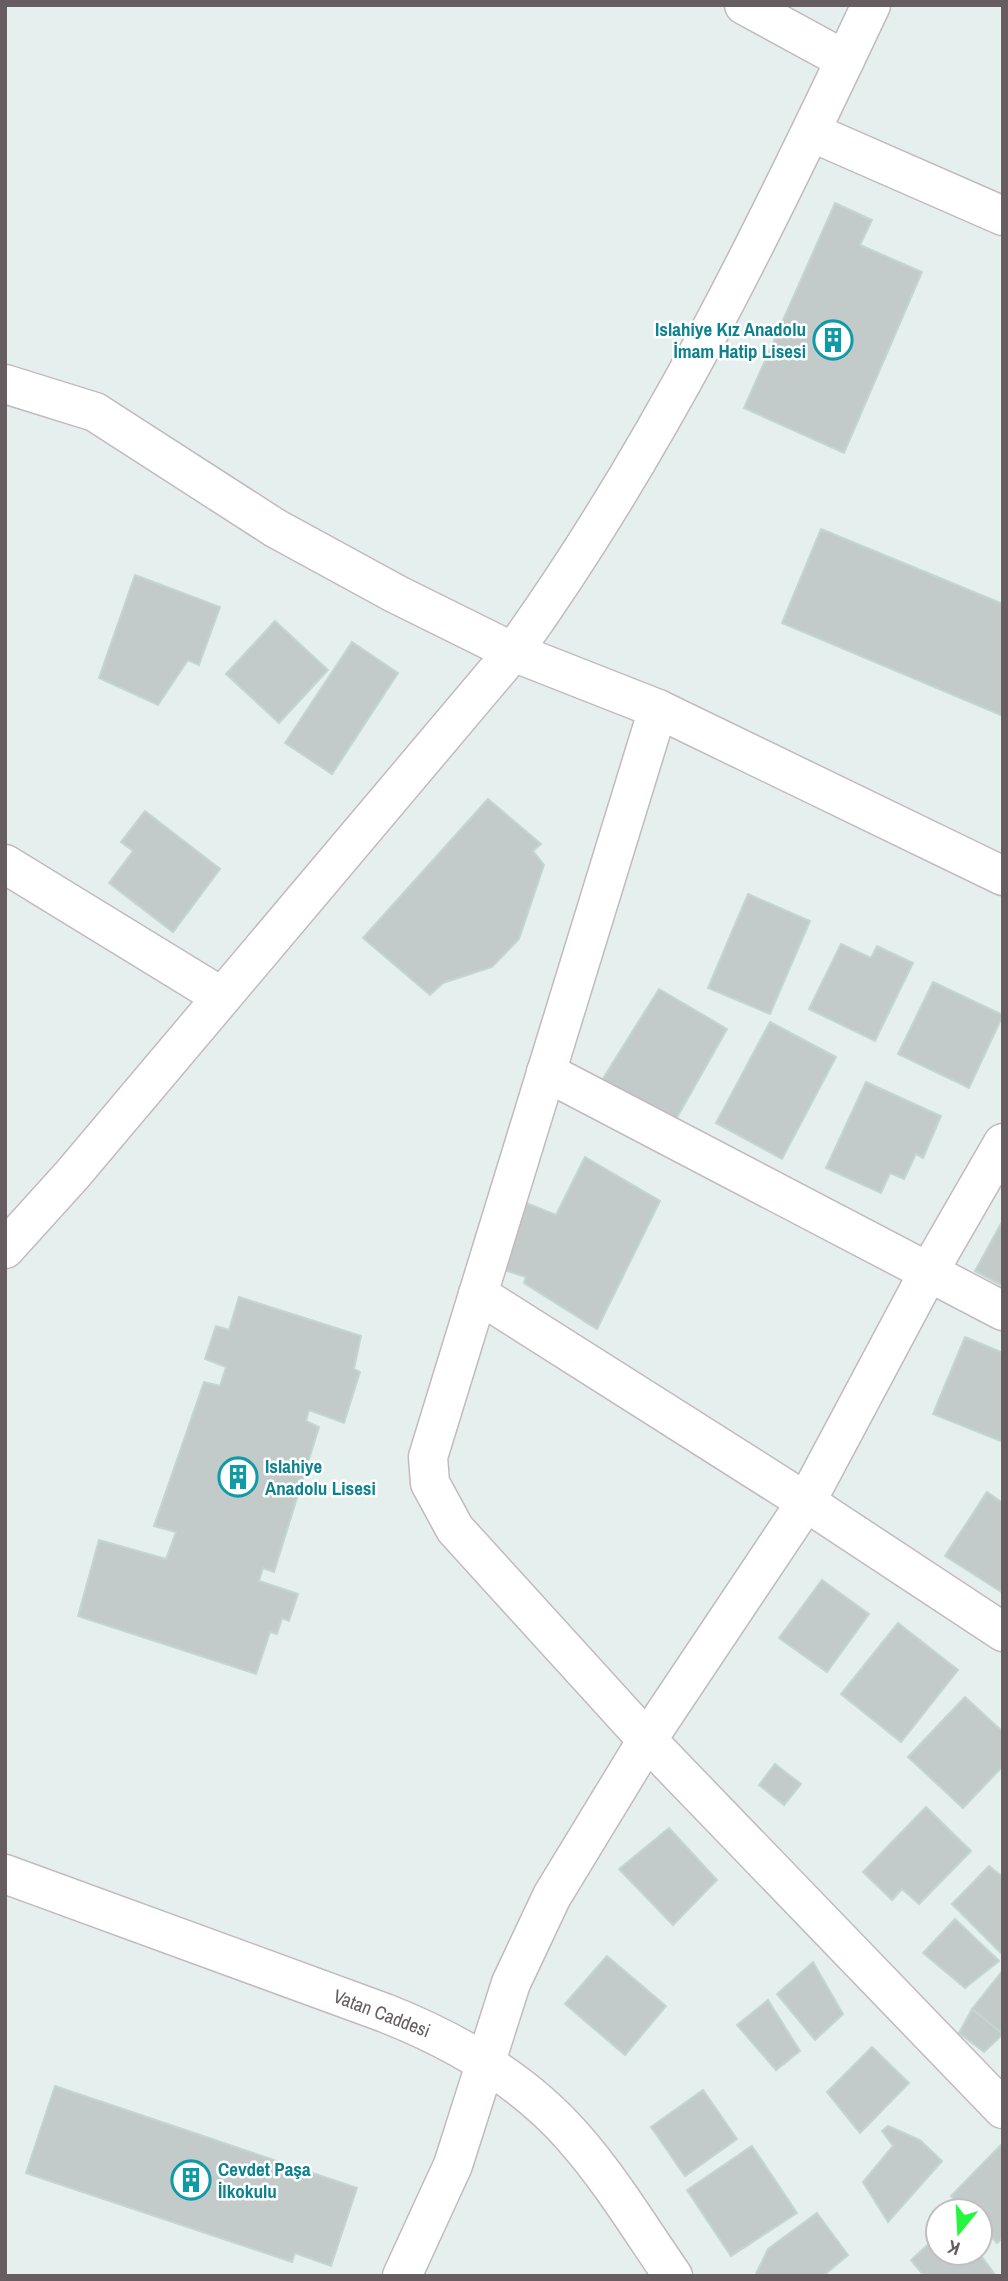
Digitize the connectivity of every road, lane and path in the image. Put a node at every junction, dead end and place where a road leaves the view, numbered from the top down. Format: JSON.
{"nodes":[{"id":1,"x":744,"y":5,"type":"edge"},
{"id":2,"x":871,"y":5,"type":"edge"},
{"id":3,"x":845,"y":60,"type":"junction"},
{"id":4,"x":811,"y":132,"type":"junction"},
{"id":5,"x":1003,"y":216,"type":"edge"},
{"id":6,"x":5,"y":384,"type":"edge"},
{"id":7,"x":513,"y":652,"type":"junction"},
{"id":8,"x":659,"y":709,"type":"junction"},
{"id":9,"x":5,"y":864,"type":"edge"},
{"id":10,"x":1003,"y":876,"type":"edge"},
{"id":11,"x":222,"y":996,"type":"junction"},
{"id":12,"x":546,"y":1072,"type":"junction"},
{"id":13,"x":1003,"y":1143,"type":"edge"},
{"id":14,"x":5,"y":1249,"type":"edge"},
{"id":15,"x":928,"y":1273,"type":"junction"},
{"id":16,"x":478,"y":1294,"type":"junction"},
{"id":17,"x":1003,"y":1311,"type":"edge"},
{"id":18,"x":806,"y":1502,"type":"junction"},
{"id":19,"x":1003,"y":1632,"type":"edge"},
{"id":20,"x":647,"y":1740,"type":"junction"},
{"id":21,"x":5,"y":1874,"type":"edge"},
{"id":22,"x":488,"y":2063,"type":"junction"},
{"id":23,"x":1003,"y":2109,"type":"edge"},
{"id":24,"x":402,"y":2276,"type":"edge"},
{"id":25,"x":673,"y":2276,"type":"edge"}],
"edges":[{"from":1,"to":3,"type":"street"},
{"from":2,"to":3,"type":"street"},
{"from":3,"to":4,"type":"street"},
{"from":4,"to":5,"type":"street"},
{"from":4,"to":7,"type":"street"},
{"from":6,"to":7,"type":"street"},
{"from":7,"to":8,"type":"street"},
{"from":7,"to":11,"type":"street"},
{"from":8,"to":10,"type":"street"},
{"from":8,"to":12,"type":"street"},
{"from":9,"to":11,"type":"street"},
{"from":11,"to":14,"type":"street"},
{"from":12,"to":15,"type":"street"},
{"from":12,"to":16,"type":"street"},
{"from":13,"to":15,"type":"street"},
{"from":15,"to":17,"type":"street"},
{"from":15,"to":18,"type":"street"},
{"from":16,"to":18,"type":"street"},
{"from":16,"to":20,"type":"street"},
{"from":18,"to":19,"type":"street"},
{"from":18,"to":20,"type":"street"},
{"from":20,"to":22,"type":"street"},
{"from":20,"to":23,"type":"street"},
{"from":21,"to":22,"type":"street","name":"Vatan Caddesi"},
{"from":22,"to":24,"type":"street"},
{"from":22,"to":25,"type":"street","name":"Vatan Caddesi"}]}
